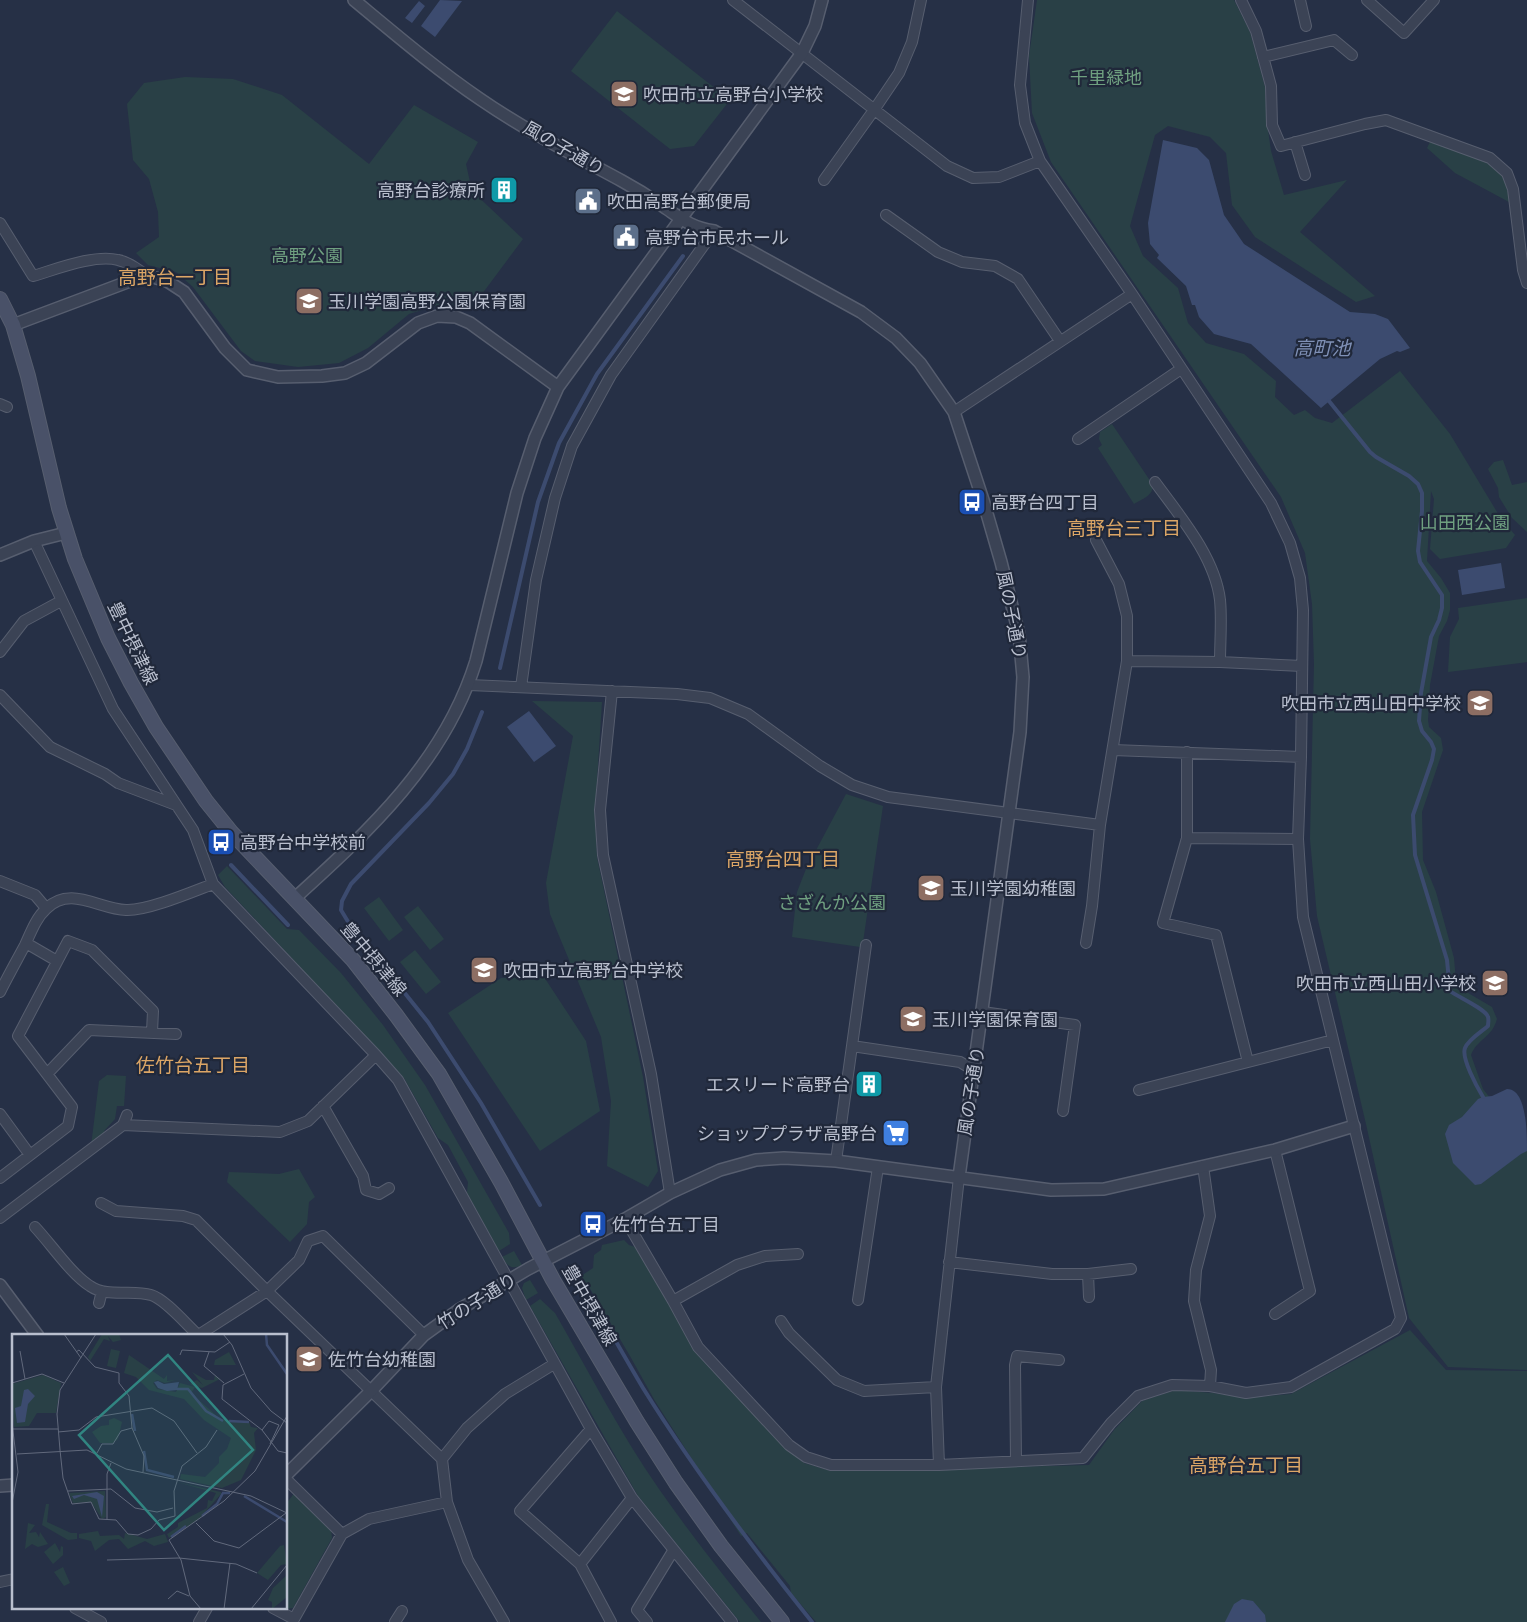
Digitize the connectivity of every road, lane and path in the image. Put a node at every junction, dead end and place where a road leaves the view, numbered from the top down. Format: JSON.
{"nodes":[{"id":1,"x":354,"y":0,"type":"edge"},
{"id":2,"x":733,"y":0,"type":"edge"},
{"id":3,"x":822,"y":0,"type":"edge"},
{"id":4,"x":921,"y":0,"type":"edge"},
{"id":5,"x":1028,"y":0,"type":"edge"},
{"id":6,"x":1241,"y":0,"type":"edge"},
{"id":7,"x":1300,"y":0,"type":"edge"},
{"id":8,"x":1367,"y":0,"type":"edge"},
{"id":9,"x":1434,"y":0,"type":"edge"},
{"id":10,"x":1306,"y":26,"type":"dead end"},
{"id":11,"x":802,"y":53,"type":"junction"},
{"id":12,"x":1352,"y":55,"type":"dead end"},
{"id":13,"x":1263,"y":58,"type":"junction"},
{"id":14,"x":874,"y":110,"type":"junction"},
{"id":15,"x":1295,"y":142,"type":"junction"},
{"id":16,"x":1040,"y":161,"type":"junction"},
{"id":17,"x":1305,"y":175,"type":"dead end"},
{"id":18,"x":824,"y":180,"type":"dead end"},
{"id":19,"x":886,"y":215,"type":"dead end"},
{"id":20,"x":681,"y":220,"type":"junction"},
{"id":21,"x":0,"y":223,"type":"edge"},
{"id":22,"x":714,"y":232,"type":"junction"},
{"id":23,"x":1523,"y":234,"type":"edge"},
{"id":24,"x":146,"y":275,"type":"junction"},
{"id":25,"x":1527,"y":284,"type":"edge"},
{"id":26,"x":1132,"y":294,"type":"junction"},
{"id":27,"x":0,"y":298,"type":"edge"},
{"id":28,"x":13,"y":325,"type":"junction"},
{"id":29,"x":1060,"y":341,"type":"junction"},
{"id":30,"x":1181,"y":369,"type":"junction"},
{"id":31,"x":558,"y":387,"type":"junction"},
{"id":32,"x":954,"y":412,"type":"junction"},
{"id":33,"x":1078,"y":439,"type":"dead end"},
{"id":34,"x":1155,"y":482,"type":"dead end"},
{"id":35,"x":66,"y":533,"type":"junction"},
{"id":36,"x":1096,"y":540,"type":"dead end"},
{"id":37,"x":34,"y":541,"type":"junction"},
{"id":38,"x":0,"y":555,"type":"edge"},
{"id":39,"x":61,"y":601,"type":"junction"},
{"id":40,"x":0,"y":652,"type":"edge"},
{"id":41,"x":1127,"y":661,"type":"junction"},
{"id":42,"x":1220,"y":662,"type":"junction"},
{"id":43,"x":1302,"y":666,"type":"junction"},
{"id":44,"x":469,"y":685,"type":"junction"},
{"id":45,"x":521,"y":687,"type":"junction"},
{"id":46,"x":612,"y":692,"type":"junction"},
{"id":47,"x":0,"y":695,"type":"edge"},
{"id":48,"x":1113,"y":750,"type":"junction"},
{"id":49,"x":1187,"y":752,"type":"junction"},
{"id":50,"x":1301,"y":757,"type":"junction"},
{"id":51,"x":176,"y":805,"type":"junction"},
{"id":52,"x":1009,"y":814,"type":"junction"},
{"id":53,"x":1100,"y":825,"type":"junction"},
{"id":54,"x":1186,"y":838,"type":"junction"},
{"id":55,"x":1298,"y":839,"type":"junction"},
{"id":56,"x":0,"y":881,"type":"edge"},
{"id":57,"x":213,"y":884,"type":"junction"},
{"id":58,"x":295,"y":898,"type":"junction"},
{"id":59,"x":46,"y":908,"type":"junction"},
{"id":60,"x":26,"y":943,"type":"junction"},
{"id":61,"x":1086,"y":943,"type":"dead end"},
{"id":62,"x":866,"y":945,"type":"dead end"},
{"id":63,"x":57,"y":961,"type":"junction"},
{"id":64,"x":0,"y":992,"type":"edge"},
{"id":65,"x":983,"y":1012,"type":"junction"},
{"id":66,"x":152,"y":1032,"type":"junction"},
{"id":67,"x":176,"y":1034,"type":"dead end"},
{"id":68,"x":1333,"y":1040,"type":"junction"},
{"id":69,"x":852,"y":1046,"type":"junction"},
{"id":70,"x":376,"y":1055,"type":"junction"},
{"id":71,"x":1248,"y":1062,"type":"junction"},
{"id":72,"x":974,"y":1071,"type":"junction"},
{"id":73,"x":47,"y":1074,"type":"junction"},
{"id":74,"x":1139,"y":1090,"type":"dead end"},
{"id":75,"x":323,"y":1106,"type":"junction"},
{"id":76,"x":1063,"y":1110,"type":"dead end"},
{"id":77,"x":0,"y":1114,"type":"edge"},
{"id":78,"x":1354,"y":1126,"type":"junction"},
{"id":79,"x":1275,"y":1150,"type":"junction"},
{"id":80,"x":30,"y":1155,"type":"junction"},
{"id":81,"x":836,"y":1161,"type":"junction"},
{"id":82,"x":1203,"y":1166,"type":"junction"},
{"id":83,"x":878,"y":1167,"type":"junction"},
{"id":84,"x":959,"y":1177,"type":"junction"},
{"id":85,"x":0,"y":1178,"type":"edge"},
{"id":86,"x":388,"y":1188,"type":"dead end"},
{"id":87,"x":670,"y":1193,"type":"junction"},
{"id":88,"x":101,"y":1202,"type":"dead end"},
{"id":89,"x":0,"y":1218,"type":"edge"},
{"id":90,"x":624,"y":1219,"type":"junction"},
{"id":91,"x":35,"y":1227,"type":"dead end"},
{"id":92,"x":798,"y":1254,"type":"dead end"},
{"id":93,"x":544,"y":1261,"type":"junction"},
{"id":94,"x":949,"y":1262,"type":"junction"},
{"id":95,"x":1131,"y":1269,"type":"dead end"},
{"id":96,"x":1088,"y":1274,"type":"junction"},
{"id":97,"x":508,"y":1280,"type":"junction"},
{"id":98,"x":0,"y":1285,"type":"edge"},
{"id":99,"x":102,"y":1291,"type":"junction"},
{"id":100,"x":267,"y":1291,"type":"junction"},
{"id":101,"x":1089,"y":1297,"type":"dead end"},
{"id":102,"x":858,"y":1300,"type":"dead end"},
{"id":103,"x":673,"y":1301,"type":"junction"},
{"id":104,"x":99,"y":1303,"type":"dead end"},
{"id":105,"x":1275,"y":1314,"type":"dead end"},
{"id":106,"x":780,"y":1321,"type":"dead end"},
{"id":107,"x":37,"y":1334,"type":"edge"},
{"id":108,"x":196,"y":1334,"type":"edge"},
{"id":109,"x":199,"y":1334,"type":"edge"},
{"id":110,"x":424,"y":1335,"type":"junction"},
{"id":111,"x":1058,"y":1360,"type":"dead end"},
{"id":112,"x":554,"y":1364,"type":"junction"},
{"id":113,"x":1210,"y":1386,"type":"junction"},
{"id":114,"x":936,"y":1387,"type":"junction"},
{"id":115,"x":371,"y":1391,"type":"junction"},
{"id":116,"x":591,"y":1429,"type":"junction"},
{"id":117,"x":442,"y":1458,"type":"junction"},
{"id":118,"x":1016,"y":1461,"type":"junction"},
{"id":119,"x":938,"y":1465,"type":"junction"},
{"id":120,"x":288,"y":1473,"type":"edge"},
{"id":121,"x":288,"y":1481,"type":"edge"},
{"id":122,"x":632,"y":1498,"type":"junction"},
{"id":123,"x":447,"y":1502,"type":"junction"},
{"id":124,"x":342,"y":1534,"type":"junction"},
{"id":125,"x":674,"y":1551,"type":"junction"},
{"id":126,"x":580,"y":1564,"type":"junction"},
{"id":127,"x":79,"y":1610,"type":"edge"},
{"id":128,"x":206,"y":1610,"type":"edge"},
{"id":129,"x":277,"y":1610,"type":"edge"},
{"id":130,"x":402,"y":1611,"type":"dead end"},
{"id":131,"x":296,"y":1620,"type":"edge"},
{"id":132,"x":101,"y":1622,"type":"edge"},
{"id":133,"x":199,"y":1622,"type":"edge"},
{"id":134,"x":395,"y":1622,"type":"edge"},
{"id":135,"x":504,"y":1622,"type":"edge"},
{"id":136,"x":611,"y":1622,"type":"edge"},
{"id":137,"x":647,"y":1622,"type":"edge"},
{"id":138,"x":732,"y":1622,"type":"edge"},
{"id":139,"x":782,"y":1622,"type":"edge"}],
"edges":[{"from":1,"to":20,"type":"street","name":"風の子通り"},
{"from":2,"to":11,"type":"street"},
{"from":3,"to":11,"type":"street"},
{"from":4,"to":14,"type":"street"},
{"from":5,"to":16,"type":"street"},
{"from":6,"to":13,"type":"street"},
{"from":7,"to":10,"type":"street"},
{"from":8,"to":9,"type":"street"},
{"from":11,"to":14,"type":"street"},
{"from":11,"to":20,"type":"street"},
{"from":12,"to":13,"type":"street"},
{"from":13,"to":15,"type":"street"},
{"from":14,"to":16,"type":"street"},
{"from":14,"to":18,"type":"street"},
{"from":15,"to":17,"type":"street"},
{"from":15,"to":23,"type":"street"},
{"from":16,"to":26,"type":"street"},
{"from":19,"to":29,"type":"street"},
{"from":20,"to":22,"type":"street","name":"風の子通り"},
{"from":20,"to":31,"type":"street"},
{"from":21,"to":24,"type":"street"},
{"from":22,"to":32,"type":"street","name":"風の子通り"},
{"from":22,"to":45,"type":"street"},
{"from":23,"to":25,"type":"street"},
{"from":24,"to":28,"type":"street"},
{"from":24,"to":31,"type":"street"},
{"from":26,"to":29,"type":"street"},
{"from":26,"to":30,"type":"street"},
{"from":27,"to":28,"type":"main road","name":"豊中摂津線"},
{"from":28,"to":35,"type":"main road","name":"豊中摂津線"},
{"from":29,"to":32,"type":"street"},
{"from":30,"to":33,"type":"street"},
{"from":30,"to":43,"type":"street"},
{"from":31,"to":44,"type":"street"},
{"from":32,"to":52,"type":"street","name":"風の子通り"},
{"from":34,"to":42,"type":"street"},
{"from":35,"to":37,"type":"street"},
{"from":35,"to":58,"type":"main road","name":"豊中摂津線"},
{"from":36,"to":41,"type":"street"},
{"from":37,"to":38,"type":"street"},
{"from":37,"to":39,"type":"street"},
{"from":39,"to":40,"type":"street"},
{"from":39,"to":51,"type":"street"},
{"from":41,"to":42,"type":"street"},
{"from":41,"to":48,"type":"street"},
{"from":42,"to":43,"type":"street"},
{"from":43,"to":50,"type":"street"},
{"from":44,"to":45,"type":"street"},
{"from":44,"to":58,"type":"street"},
{"from":45,"to":46,"type":"street"},
{"from":46,"to":52,"type":"street"},
{"from":46,"to":87,"type":"street"},
{"from":47,"to":51,"type":"street"},
{"from":48,"to":49,"type":"street"},
{"from":48,"to":53,"type":"street"},
{"from":49,"to":50,"type":"street"},
{"from":49,"to":54,"type":"street"},
{"from":50,"to":55,"type":"street"},
{"from":51,"to":57,"type":"street"},
{"from":52,"to":53,"type":"street"},
{"from":52,"to":65,"type":"street","name":"風の子通り"},
{"from":53,"to":61,"type":"street"},
{"from":54,"to":55,"type":"street"},
{"from":54,"to":71,"type":"street"},
{"from":55,"to":68,"type":"street"},
{"from":56,"to":59,"type":"street"},
{"from":57,"to":59,"type":"street"},
{"from":57,"to":70,"type":"street"},
{"from":58,"to":93,"type":"main road","name":"豊中摂津線"},
{"from":59,"to":60,"type":"street"},
{"from":60,"to":63,"type":"street"},
{"from":60,"to":64,"type":"street"},
{"from":62,"to":69,"type":"street"},
{"from":63,"to":66,"type":"street"},
{"from":63,"to":73,"type":"street"},
{"from":65,"to":72,"type":"street","name":"風の子通り"},
{"from":65,"to":76,"type":"street"},
{"from":66,"to":67,"type":"street"},
{"from":66,"to":73,"type":"street"},
{"from":68,"to":71,"type":"street"},
{"from":68,"to":78,"type":"street"},
{"from":69,"to":72,"type":"street"},
{"from":69,"to":81,"type":"street"},
{"from":70,"to":75,"type":"street"},
{"from":70,"to":97,"type":"street"},
{"from":71,"to":74,"type":"street"},
{"from":72,"to":84,"type":"street","name":"風の子通り"},
{"from":73,"to":80,"type":"street"},
{"from":75,"to":86,"type":"street"},
{"from":75,"to":89,"type":"street"},
{"from":77,"to":80,"type":"street"},
{"from":78,"to":79,"type":"street"},
{"from":78,"to":113,"type":"street"},
{"from":79,"to":82,"type":"street"},
{"from":79,"to":105,"type":"street"},
{"from":80,"to":85,"type":"street"},
{"from":81,"to":83,"type":"street"},
{"from":81,"to":87,"type":"street"},
{"from":82,"to":84,"type":"street"},
{"from":82,"to":113,"type":"street"},
{"from":83,"to":84,"type":"street"},
{"from":83,"to":102,"type":"street"},
{"from":84,"to":94,"type":"street"},
{"from":87,"to":90,"type":"street"},
{"from":88,"to":100,"type":"street"},
{"from":90,"to":93,"type":"street"},
{"from":90,"to":103,"type":"street"},
{"from":91,"to":99,"type":"street"},
{"from":92,"to":103,"type":"street"},
{"from":93,"to":97,"type":"street","name":"竹の子通り"},
{"from":93,"to":139,"type":"main road","name":"豊中摂津線"},
{"from":94,"to":96,"type":"street"},
{"from":94,"to":114,"type":"street"},
{"from":95,"to":96,"type":"street"},
{"from":96,"to":101,"type":"street"},
{"from":97,"to":110,"type":"street","name":"竹の子通り"},
{"from":97,"to":112,"type":"street"},
{"from":98,"to":107,"type":"street"},
{"from":99,"to":104,"type":"street"},
{"from":99,"to":108,"type":"street"},
{"from":100,"to":109,"type":"street"},
{"from":100,"to":110,"type":"street"},
{"from":100,"to":115,"type":"street"},
{"from":103,"to":119,"type":"street"},
{"from":106,"to":114,"type":"street"},
{"from":110,"to":115,"type":"street","name":"竹の子通り"},
{"from":111,"to":118,"type":"street"},
{"from":112,"to":116,"type":"street"},
{"from":112,"to":117,"type":"street"},
{"from":113,"to":118,"type":"street"},
{"from":114,"to":119,"type":"street"},
{"from":115,"to":117,"type":"street"},
{"from":115,"to":120,"type":"street","name":"竹の子通り"},
{"from":116,"to":122,"type":"street"},
{"from":116,"to":126,"type":"street"},
{"from":117,"to":123,"type":"street"},
{"from":118,"to":119,"type":"street"},
{"from":121,"to":124,"type":"street"},
{"from":122,"to":125,"type":"street"},
{"from":122,"to":126,"type":"street"},
{"from":123,"to":124,"type":"street"},
{"from":123,"to":135,"type":"street"},
{"from":124,"to":131,"type":"street"},
{"from":125,"to":137,"type":"street"},
{"from":125,"to":138,"type":"street"},
{"from":126,"to":136,"type":"street"},
{"from":127,"to":132,"type":"street"},
{"from":128,"to":133,"type":"street"},
{"from":129,"to":131,"type":"street"},
{"from":130,"to":134,"type":"street"}]}
